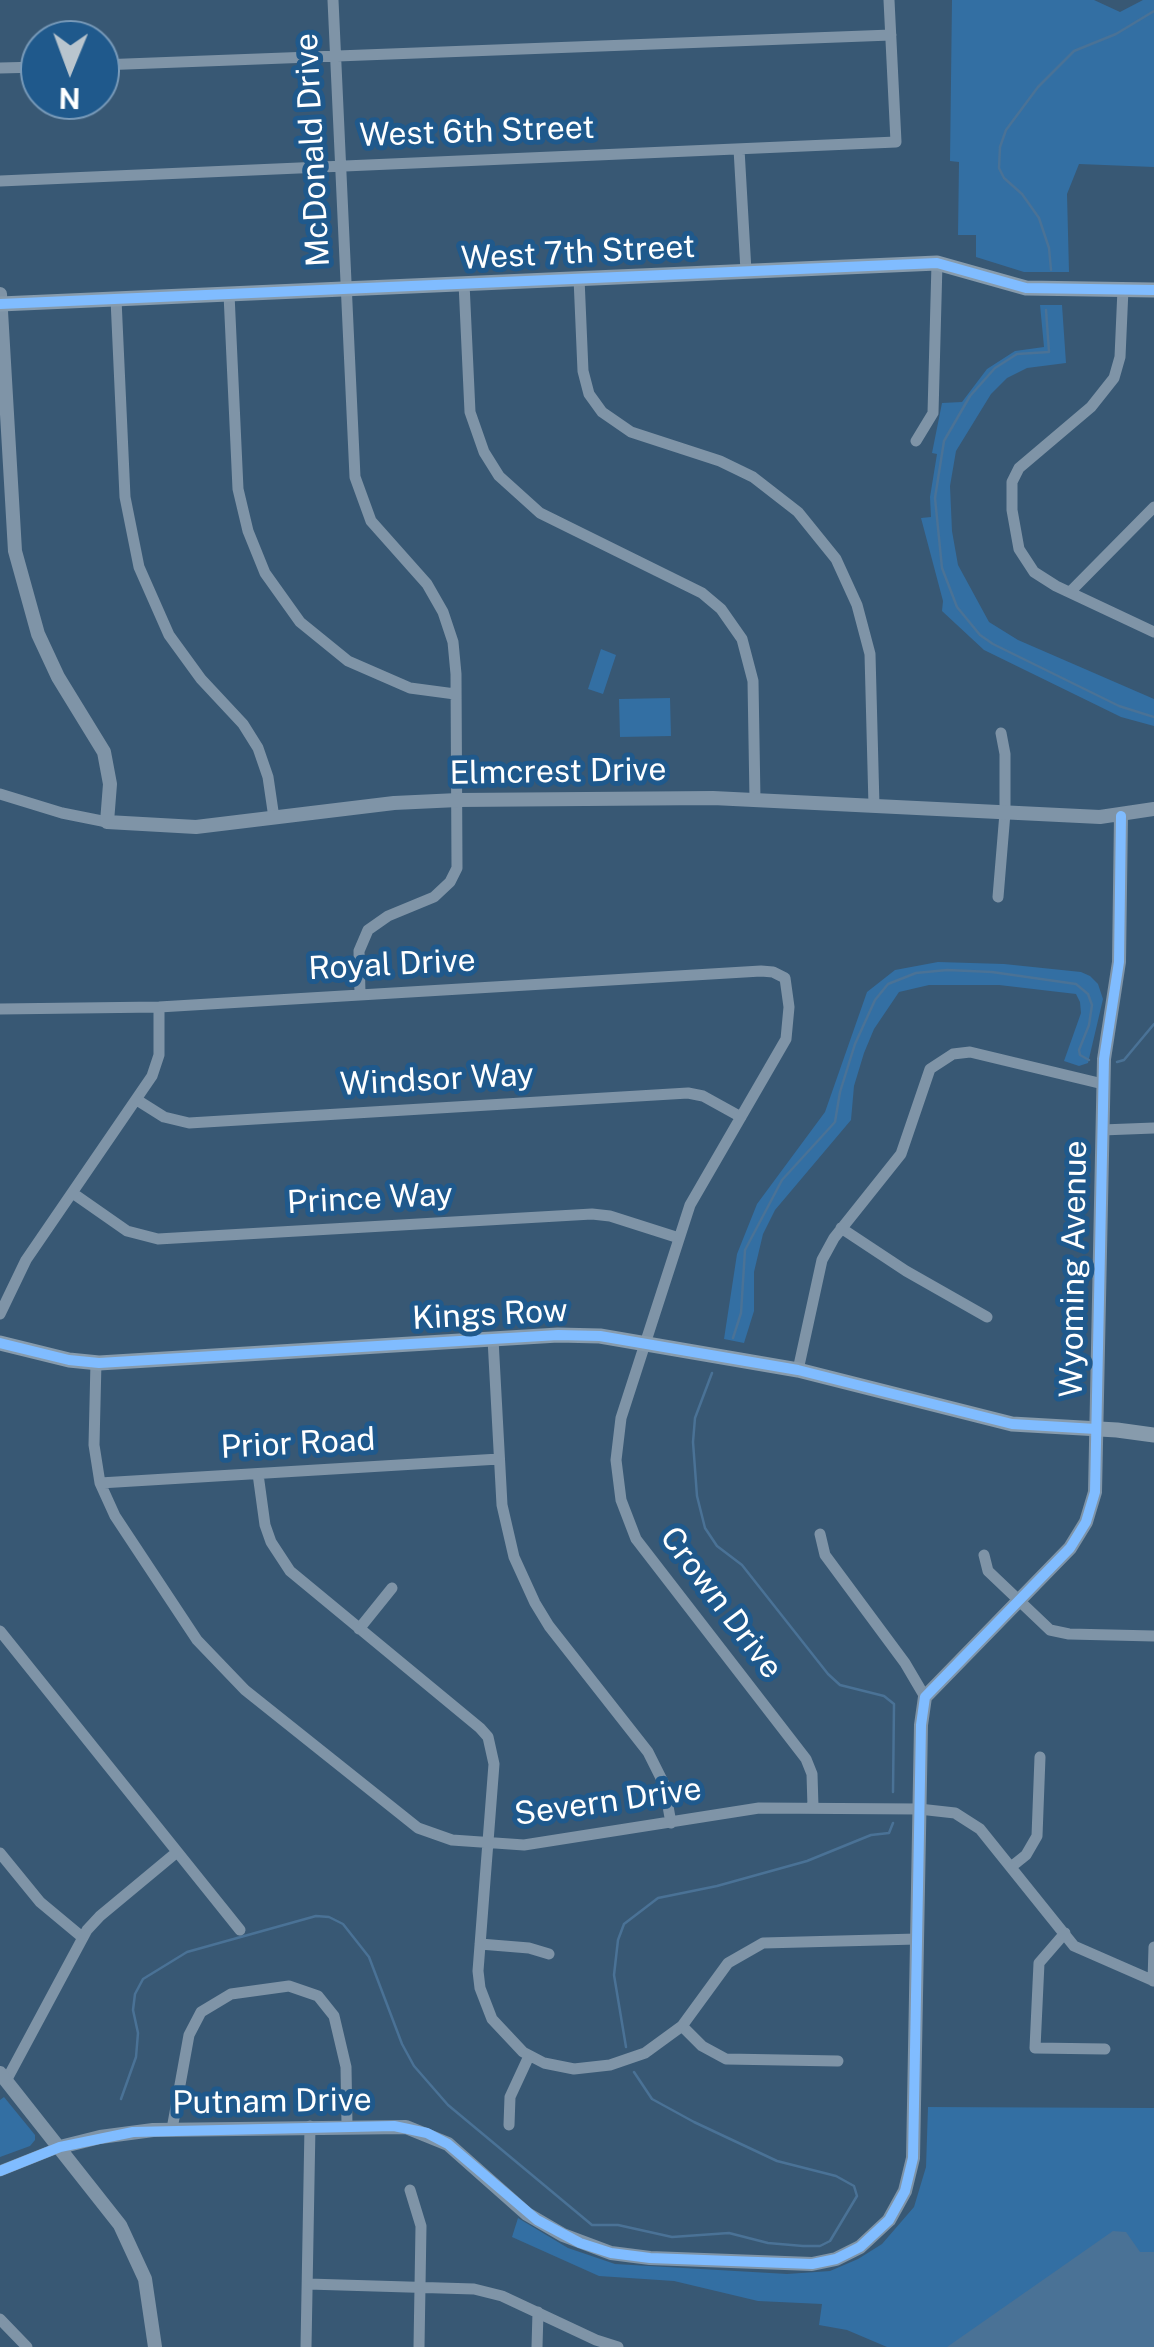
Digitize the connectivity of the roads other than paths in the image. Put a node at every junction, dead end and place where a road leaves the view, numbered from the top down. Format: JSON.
{"nodes":[{"id":1,"x":333,"y":0,"type":"edge"},
{"id":2,"x":889,"y":0,"type":"edge"},
{"id":3,"x":891,"y":34,"type":"junction"},
{"id":4,"x":335,"y":58,"type":"junction"},
{"id":5,"x":120,"y":64,"type":"edge"},
{"id":6,"x":740,"y":149,"type":"junction"},
{"id":7,"x":340,"y":166,"type":"junction"},
{"id":8,"x":0,"y":181,"type":"edge"},
{"id":9,"x":937,"y":262,"type":"junction"},
{"id":10,"x":746,"y":271,"type":"junction"},
{"id":11,"x":580,"y":278,"type":"junction"},
{"id":12,"x":464,"y":283,"type":"junction"},
{"id":13,"x":347,"y":289,"type":"junction"},
{"id":14,"x":1123,"y":289,"type":"junction"},
{"id":15,"x":1154,"y":290,"type":"edge"},
{"id":16,"x":0,"y":294,"type":"edge"},
{"id":17,"x":229,"y":294,"type":"junction"},
{"id":18,"x":116,"y":299,"type":"junction"},
{"id":19,"x":0,"y":304,"type":"edge"},
{"id":20,"x":916,"y":441,"type":"dead end"},
{"id":21,"x":1154,"y":507,"type":"edge"},
{"id":22,"x":1070,"y":592,"type":"junction"},
{"id":23,"x":1154,"y":632,"type":"edge"},
{"id":24,"x":456,"y":694,"type":"junction"},
{"id":25,"x":1001,"y":733,"type":"dead end"},
{"id":26,"x":0,"y":794,"type":"edge"},
{"id":27,"x":458,"y":800,"type":"junction"},
{"id":28,"x":754,"y":800,"type":"junction"},
{"id":29,"x":874,"y":806,"type":"junction"},
{"id":30,"x":1154,"y":809,"type":"edge"},
{"id":31,"x":1005,"y":813,"type":"junction"},
{"id":32,"x":1121,"y":816,"type":"junction"},
{"id":33,"x":274,"y":818,"type":"junction"},
{"id":34,"x":107,"y":822,"type":"junction"},
{"id":35,"x":998,"y":897,"type":"dead end"},
{"id":36,"x":785,"y":978,"type":"joint"},
{"id":37,"x":360,"y":994,"type":"junction"},
{"id":38,"x":159,"y":1007,"type":"junction"},
{"id":39,"x":0,"y":1009,"type":"edge"},
{"id":40,"x":1103,"y":1084,"type":"junction"},
{"id":41,"x":137,"y":1100,"type":"junction"},
{"id":42,"x":741,"y":1117,"type":"junction"},
{"id":43,"x":1154,"y":1128,"type":"edge"},
{"id":44,"x":1102,"y":1130,"type":"junction"},
{"id":45,"x":74,"y":1194,"type":"junction"},
{"id":46,"x":841,"y":1228,"type":"junction"},
{"id":47,"x":680,"y":1238,"type":"junction"},
{"id":48,"x":0,"y":1314,"type":"edge"},
{"id":49,"x":987,"y":1317,"type":"dead end"},
{"id":50,"x":493,"y":1339,"type":"junction"},
{"id":51,"x":0,"y":1343,"type":"edge"},
{"id":52,"x":646,"y":1343,"type":"junction"},
{"id":53,"x":96,"y":1362,"type":"junction"},
{"id":54,"x":798,"y":1370,"type":"junction"},
{"id":55,"x":1096,"y":1429,"type":"junction"},
{"id":56,"x":1154,"y":1436,"type":"edge"},
{"id":57,"x":499,"y":1460,"type":"junction"},
{"id":58,"x":258,"y":1474,"type":"junction"},
{"id":59,"x":100,"y":1483,"type":"junction"},
{"id":60,"x":820,"y":1534,"type":"dead end"},
{"id":61,"x":984,"y":1555,"type":"dead end"},
{"id":62,"x":392,"y":1588,"type":"dead end"},
{"id":63,"x":1017,"y":1601,"type":"junction"},
{"id":64,"x":359,"y":1629,"type":"junction"},
{"id":65,"x":0,"y":1631,"type":"edge"},
{"id":66,"x":1154,"y":1636,"type":"edge"},
{"id":67,"x":925,"y":1697,"type":"junction"},
{"id":68,"x":1040,"y":1757,"type":"dead end"},
{"id":69,"x":813,"y":1807,"type":"junction"},
{"id":70,"x":919,"y":1809,"type":"junction"},
{"id":71,"x":671,"y":1822,"type":"junction"},
{"id":72,"x":488,"y":1843,"type":"junction"},
{"id":73,"x":177,"y":1852,"type":"junction"},
{"id":74,"x":0,"y":1853,"type":"edge"},
{"id":75,"x":1011,"y":1868,"type":"junction"},
{"id":76,"x":240,"y":1930,"type":"dead end"},
{"id":77,"x":1065,"y":1933,"type":"junction"},
{"id":78,"x":82,"y":1937,"type":"junction"},
{"id":79,"x":917,"y":1939,"type":"junction"},
{"id":80,"x":480,"y":1944,"type":"junction"},
{"id":81,"x":1154,"y":1947,"type":"edge"},
{"id":82,"x":550,"y":1954,"type":"dead end"},
{"id":83,"x":1154,"y":1980,"type":"edge"},
{"id":84,"x":682,"y":2026,"type":"junction"},
{"id":85,"x":1105,"y":2049,"type":"dead end"},
{"id":86,"x":530,"y":2056,"type":"junction"},
{"id":87,"x":838,"y":2060,"type":"dead end"},
{"id":88,"x":3,"y":2077,"type":"edge"},
{"id":89,"x":347,"y":2125,"type":"junction"},
{"id":90,"x":509,"y":2125,"type":"dead end"},
{"id":91,"x":310,"y":2126,"type":"junction"},
{"id":92,"x":172,"y":2129,"type":"junction"},
{"id":93,"x":60,"y":2147,"type":"junction"},
{"id":94,"x":0,"y":2171,"type":"edge"},
{"id":95,"x":410,"y":2190,"type":"dead end"},
{"id":96,"x":308,"y":2284,"type":"junction"},
{"id":97,"x":420,"y":2286,"type":"junction"},
{"id":98,"x":538,"y":2312,"type":"junction"},
{"id":99,"x":0,"y":2319,"type":"edge"},
{"id":100,"x":27,"y":2347,"type":"edge"},
{"id":101,"x":155,"y":2347,"type":"edge"},
{"id":102,"x":306,"y":2347,"type":"edge"},
{"id":103,"x":419,"y":2347,"type":"edge"},
{"id":104,"x":537,"y":2347,"type":"edge"},
{"id":105,"x":618,"y":2347,"type":"edge"}],
"edges":[{"from":1,"to":4,"type":"street","name":"McDonald Drive"},
{"from":2,"to":3,"type":"street"},
{"from":3,"to":4,"type":"street"},
{"from":3,"to":6,"type":"street","name":"West 6th Street"},
{"from":4,"to":5,"type":"street"},
{"from":4,"to":7,"type":"street","name":"McDonald Drive"},
{"from":6,"to":7,"type":"street","name":"West 6th Street"},
{"from":6,"to":10,"type":"street"},
{"from":7,"to":8,"type":"street","name":"West 6th Street"},
{"from":7,"to":13,"type":"street","name":"McDonald Drive"},
{"from":9,"to":10,"type":"main road","name":"West 7th Street"},
{"from":9,"to":14,"type":"main road","name":"West 7th Street"},
{"from":9,"to":20,"type":"street"},
{"from":10,"to":11,"type":"main road","name":"West 7th Street"},
{"from":11,"to":12,"type":"main road","name":"West 7th Street"},
{"from":11,"to":29,"type":"street"},
{"from":12,"to":13,"type":"main road","name":"West 7th Street"},
{"from":12,"to":28,"type":"street"},
{"from":13,"to":17,"type":"main road","name":"West 7th Street"},
{"from":13,"to":24,"type":"street","name":"McDonald Drive"},
{"from":14,"to":15,"type":"main road","name":"West 7th Street"},
{"from":14,"to":22,"type":"street"},
{"from":16,"to":19,"type":"street"},
{"from":17,"to":18,"type":"main road","name":"West 7th Street"},
{"from":17,"to":24,"type":"street"},
{"from":18,"to":19,"type":"main road","name":"West 7th Street"},
{"from":18,"to":33,"type":"street"},
{"from":19,"to":34,"type":"street"},
{"from":21,"to":22,"type":"street"},
{"from":22,"to":23,"type":"street"},
{"from":24,"to":27,"type":"street","name":"McDonald Drive"},
{"from":25,"to":31,"type":"street"},
{"from":26,"to":34,"type":"street","name":"Elmcrest Drive"},
{"from":27,"to":28,"type":"street","name":"Elmcrest Drive"},
{"from":27,"to":33,"type":"street","name":"Elmcrest Drive"},
{"from":27,"to":37,"type":"street","name":"McDonald Drive"},
{"from":28,"to":29,"type":"street","name":"Elmcrest Drive"},
{"from":29,"to":31,"type":"street","name":"Elmcrest Drive"},
{"from":30,"to":32,"type":"street"},
{"from":31,"to":32,"type":"street","name":"Elmcrest Drive"},
{"from":31,"to":35,"type":"street"},
{"from":32,"to":40,"type":"street","name":"Wyoming Avenue"},
{"from":33,"to":34,"type":"street","name":"Elmcrest Drive"},
{"from":36,"to":37,"type":"street","name":"Royal Drive"},
{"from":36,"to":42,"type":"street","name":"Crown Drive"},
{"from":37,"to":38,"type":"street","name":"Royal Drive"},
{"from":38,"to":39,"type":"street","name":"Royal Drive"},
{"from":38,"to":41,"type":"street"},
{"from":40,"to":44,"type":"street","name":"Wyoming Avenue"},
{"from":40,"to":46,"type":"street"},
{"from":41,"to":42,"type":"street","name":"Windsor Way"},
{"from":41,"to":45,"type":"street"},
{"from":42,"to":47,"type":"street","name":"Crown Drive"},
{"from":43,"to":44,"type":"street"},
{"from":44,"to":55,"type":"street","name":"Wyoming Avenue"},
{"from":45,"to":47,"type":"street","name":"Prince Way"},
{"from":45,"to":48,"type":"street"},
{"from":46,"to":49,"type":"street"},
{"from":46,"to":54,"type":"street"},
{"from":47,"to":52,"type":"street","name":"Crown Drive"},
{"from":50,"to":52,"type":"main road","name":"Kings Row"},
{"from":50,"to":53,"type":"main road","name":"Kings Row"},
{"from":50,"to":57,"type":"street"},
{"from":51,"to":53,"type":"main road","name":"Kings Row"},
{"from":52,"to":54,"type":"main road","name":"Kings Row"},
{"from":52,"to":69,"type":"street","name":"Crown Drive"},
{"from":53,"to":59,"type":"street","name":"Severn Drive"},
{"from":54,"to":55,"type":"main road","name":"Kings Row"},
{"from":55,"to":56,"type":"main road","name":"Kings Row"},
{"from":55,"to":63,"type":"street","name":"Wyoming Avenue"},
{"from":57,"to":58,"type":"street","name":"Prior Road"},
{"from":57,"to":71,"type":"street"},
{"from":58,"to":59,"type":"street","name":"Prior Road"},
{"from":58,"to":64,"type":"street"},
{"from":59,"to":72,"type":"street","name":"Severn Drive"},
{"from":60,"to":67,"type":"street"},
{"from":61,"to":63,"type":"street"},
{"from":62,"to":64,"type":"street"},
{"from":63,"to":66,"type":"street"},
{"from":63,"to":67,"type":"street","name":"Wyoming Avenue"},
{"from":64,"to":72,"type":"street"},
{"from":65,"to":73,"type":"street"},
{"from":67,"to":70,"type":"street"},
{"from":68,"to":75,"type":"street"},
{"from":69,"to":70,"type":"street","name":"Severn Drive"},
{"from":69,"to":71,"type":"street","name":"Severn Drive"},
{"from":70,"to":75,"type":"street","name":"Severn Drive"},
{"from":70,"to":79,"type":"street"},
{"from":71,"to":72,"type":"street","name":"Severn Drive"},
{"from":72,"to":80,"type":"street"},
{"from":73,"to":76,"type":"street"},
{"from":73,"to":78,"type":"street"},
{"from":74,"to":78,"type":"street"},
{"from":75,"to":77,"type":"street","name":"Severn Drive"},
{"from":77,"to":83,"type":"street","name":"Severn Drive"},
{"from":77,"to":85,"type":"street"},
{"from":78,"to":88,"type":"street"},
{"from":79,"to":84,"type":"street"},
{"from":79,"to":89,"type":"street","name":"Putnam Drive"},
{"from":80,"to":82,"type":"street"},
{"from":80,"to":86,"type":"street"},
{"from":81,"to":83,"type":"street"},
{"from":84,"to":86,"type":"street"},
{"from":84,"to":87,"type":"street"},
{"from":86,"to":90,"type":"street"},
{"from":88,"to":93,"type":"street"},
{"from":89,"to":91,"type":"street","name":"Putnam Drive"},
{"from":89,"to":92,"type":"street"},
{"from":91,"to":92,"type":"street","name":"Putnam Drive"},
{"from":91,"to":96,"type":"street"},
{"from":92,"to":93,"type":"street","name":"Putnam Drive"},
{"from":93,"to":94,"type":"street","name":"Putnam Drive"},
{"from":93,"to":101,"type":"street"},
{"from":95,"to":97,"type":"street"},
{"from":96,"to":97,"type":"street"},
{"from":96,"to":102,"type":"street"},
{"from":97,"to":98,"type":"street"},
{"from":97,"to":103,"type":"street"},
{"from":98,"to":104,"type":"street"},
{"from":98,"to":105,"type":"street"},
{"from":99,"to":100,"type":"street"}]}
